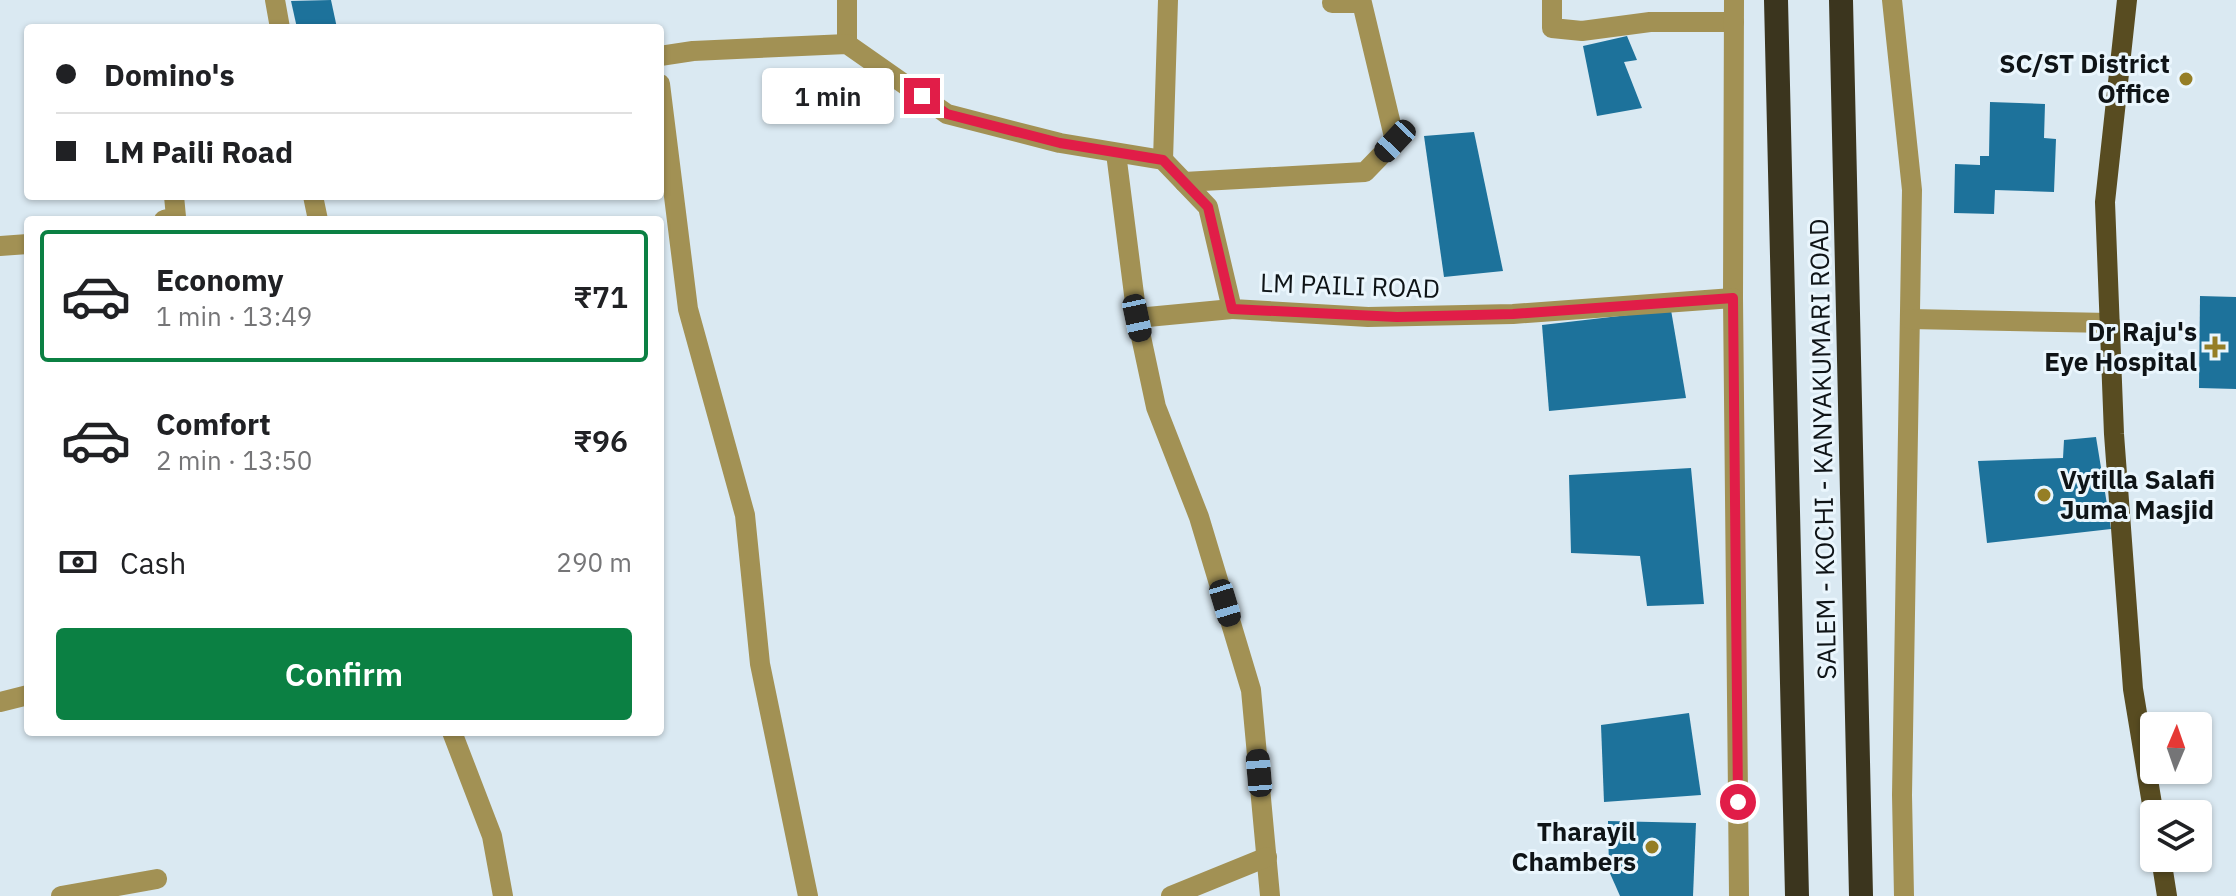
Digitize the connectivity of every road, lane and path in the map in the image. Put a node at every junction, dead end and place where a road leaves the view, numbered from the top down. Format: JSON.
{"nodes":[{"id":1,"x":275,"y":0,"type":"edge"},
{"id":2,"x":847,"y":0,"type":"edge"},
{"id":3,"x":1168,"y":0,"type":"edge"},
{"id":4,"x":1552,"y":0,"type":"edge"},
{"id":5,"x":1734,"y":0,"type":"edge"},
{"id":6,"x":1776,"y":0,"type":"edge"},
{"id":7,"x":1841,"y":0,"type":"edge"},
{"id":8,"x":1892,"y":0,"type":"edge"},
{"id":9,"x":2127,"y":0,"type":"edge"},
{"id":10,"x":1332,"y":3,"type":"dead end"},
{"id":11,"x":1734,"y":22,"type":"junction"},
{"id":12,"x":279,"y":24,"type":"edge"},
{"id":13,"x":847,"y":44,"type":"junction"},
{"id":14,"x":664,"y":55,"type":"edge"},
{"id":15,"x":664,"y":116,"type":"edge"},
{"id":16,"x":1116,"y":153,"type":"junction"},
{"id":17,"x":1163,"y":160,"type":"junction"},
{"id":18,"x":1184,"y":182,"type":"junction"},
{"id":19,"x":24,"y":244,"type":"edge"},
{"id":20,"x":0,"y":246,"type":"edge"},
{"id":21,"x":1733,"y":298,"type":"junction"},
{"id":22,"x":1232,"y":309,"type":"junction"},
{"id":23,"x":1137,"y":318,"type":"junction"},
{"id":24,"x":1910,"y":319,"type":"junction"},
{"id":25,"x":2110,"y":323,"type":"junction"},
{"id":26,"x":24,"y":696,"type":"edge"},
{"id":27,"x":0,"y":702,"type":"edge"},
{"id":28,"x":454,"y":736,"type":"edge"},
{"id":29,"x":2151,"y":800,"type":"edge"},
{"id":30,"x":1267,"y":857,"type":"junction"},
{"id":31,"x":2163,"y":872,"type":"edge"},
{"id":32,"x":157,"y":879,"type":"dead end"},
{"id":33,"x":61,"y":896,"type":"edge"},
{"id":34,"x":503,"y":896,"type":"edge"},
{"id":35,"x":808,"y":896,"type":"edge"},
{"id":36,"x":1171,"y":896,"type":"edge"},
{"id":37,"x":1270,"y":896,"type":"edge"},
{"id":38,"x":1739,"y":896,"type":"edge"},
{"id":39,"x":1797,"y":896,"type":"edge"},
{"id":40,"x":1861,"y":896,"type":"edge"},
{"id":41,"x":1904,"y":896,"type":"edge"},
{"id":42,"x":2167,"y":896,"type":"edge"}],
"edges":[{"from":1,"to":12,"type":"street"},
{"from":2,"to":13,"type":"street"},
{"from":3,"to":17,"type":"street"},
{"from":4,"to":11,"type":"street"},
{"from":5,"to":11,"type":"street"},
{"from":6,"to":39,"type":"highway","name":"SALEM - KOCHI - KANYAKUMARI ROAD"},
{"from":7,"to":40,"type":"highway","name":"SALEM - KOCHI - KANYAKUMARI ROAD"},
{"from":8,"to":24,"type":"street"},
{"from":9,"to":25,"type":"main road"},
{"from":10,"to":18,"type":"street"},
{"from":11,"to":21,"type":"street"},
{"from":13,"to":14,"type":"street"},
{"from":13,"to":16,"type":"street"},
{"from":15,"to":35,"type":"street"},
{"from":16,"to":17,"type":"street"},
{"from":16,"to":23,"type":"street"},
{"from":17,"to":18,"type":"street","name":"LM PAILI ROAD"},
{"from":18,"to":22,"type":"street","name":"LM PAILI ROAD"},
{"from":19,"to":20,"type":"street"},
{"from":21,"to":22,"type":"street","name":"LM PAILI ROAD"},
{"from":21,"to":38,"type":"street"},
{"from":22,"to":23,"type":"street"},
{"from":23,"to":30,"type":"street"},
{"from":24,"to":25,"type":"street"},
{"from":24,"to":41,"type":"street"},
{"from":25,"to":29,"type":"main road"},
{"from":26,"to":27,"type":"street"},
{"from":28,"to":34,"type":"street"},
{"from":30,"to":36,"type":"street"},
{"from":30,"to":37,"type":"street"},
{"from":31,"to":42,"type":"main road"},
{"from":32,"to":33,"type":"street"}]}
